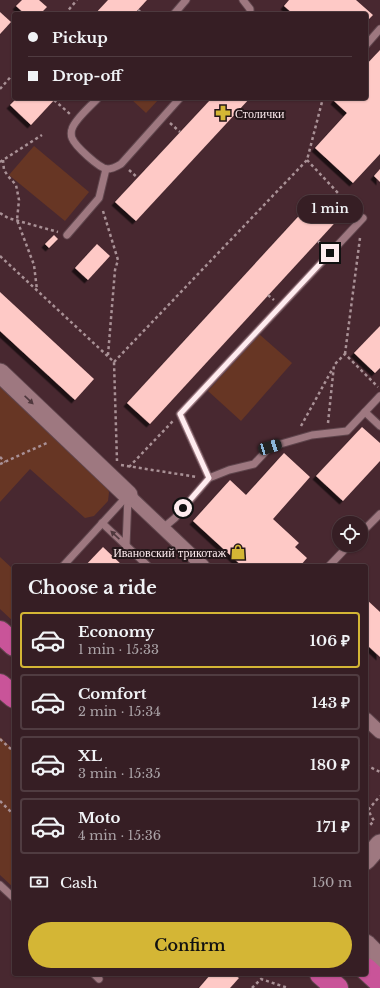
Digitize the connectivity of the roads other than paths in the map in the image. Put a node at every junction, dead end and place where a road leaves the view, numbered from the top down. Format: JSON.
{"nodes":[{"id":1,"x":186,"y":0,"type":"edge"},
{"id":2,"x":243,"y":0,"type":"edge"},
{"id":3,"x":176,"y":12,"type":"edge"},
{"id":4,"x":250,"y":12,"type":"edge"},
{"id":5,"x":380,"y":29,"type":"edge"},
{"id":6,"x":368,"y":43,"type":"edge"},
{"id":7,"x":96,"y":100,"type":"edge"},
{"id":8,"x":178,"y":100,"type":"edge"},
{"id":9,"x":106,"y":169,"type":"junction"},
{"id":10,"x":363,"y":218,"type":"dead end"},
{"id":11,"x":67,"y":235,"type":"road end"},
{"id":12,"x":0,"y":373,"type":"edge"},
{"id":13,"x":380,"y":396,"type":"edge"},
{"id":14,"x":365,"y":412,"type":"junction"},
{"id":15,"x":380,"y":426,"type":"edge"},
{"id":16,"x":209,"y":478,"type":"junction"},
{"id":17,"x":128,"y":495,"type":"junction"},
{"id":18,"x":380,"y":514,"type":"edge"},
{"id":19,"x":102,"y":523,"type":"junction"},
{"id":20,"x":368,"y":526,"type":"edge"},
{"id":21,"x":163,"y":528,"type":"junction"},
{"id":22,"x":126,"y":546,"type":"junction"},
{"id":23,"x":342,"y":552,"type":"edge"},
{"id":24,"x":65,"y":564,"type":"edge"},
{"id":25,"x":146,"y":564,"type":"edge"},
{"id":26,"x":201,"y":564,"type":"edge"},
{"id":27,"x":331,"y":564,"type":"edge"},
{"id":28,"x":0,"y":632,"type":"edge"},
{"id":29,"x":12,"y":643,"type":"edge"},
{"id":30,"x":0,"y":685,"type":"edge"},
{"id":31,"x":12,"y":695,"type":"edge"},
{"id":32,"x":368,"y":721,"type":"edge"},
{"id":33,"x":380,"y":732,"type":"edge"},
{"id":34,"x":380,"y":844,"type":"edge"},
{"id":35,"x":368,"y":858,"type":"edge"},
{"id":36,"x":0,"y":885,"type":"edge"},
{"id":37,"x":12,"y":896,"type":"edge"},
{"id":38,"x":368,"y":946,"type":"edge"},
{"id":39,"x":380,"y":958,"type":"edge"},
{"id":40,"x":368,"y":971,"type":"edge"},
{"id":41,"x":323,"y":976,"type":"edge"},
{"id":42,"x":380,"y":982,"type":"edge"},
{"id":43,"x":337,"y":988,"type":"edge"}],
"edges":[{"from":1,"to":3,"type":"lane"},
{"from":2,"to":4,"type":"lane"},
{"from":5,"to":6,"type":"lane"},
{"from":7,"to":9,"type":"lane"},
{"from":8,"to":9,"type":"lane"},
{"from":9,"to":11,"type":"lane"},
{"from":10,"to":16,"type":"lane"},
{"from":12,"to":17,"type":"street","one_way":true},
{"from":13,"to":14,"type":"lane"},
{"from":14,"to":15,"type":"lane"},
{"from":14,"to":16,"type":"lane"},
{"from":16,"to":21,"type":"lane"},
{"from":17,"to":19,"type":"lane"},
{"from":17,"to":21,"type":"street"},
{"from":17,"to":22,"type":"lane"},
{"from":18,"to":20,"type":"lane"},
{"from":22,"to":19,"type":"lane","one_way":true},
{"from":19,"to":24,"type":"lane"},
{"from":21,"to":26,"type":"street"},
{"from":22,"to":25,"type":"lane"},
{"from":23,"to":27,"type":"lane"},
{"from":28,"to":29,"type":"highway"},
{"from":30,"to":31,"type":"highway"},
{"from":32,"to":33,"type":"street"},
{"from":34,"to":35,"type":"street"},
{"from":36,"to":37,"type":"lane"},
{"from":38,"to":39,"type":"street"},
{"from":40,"to":42,"type":"highway"},
{"from":41,"to":43,"type":"highway"}]}
